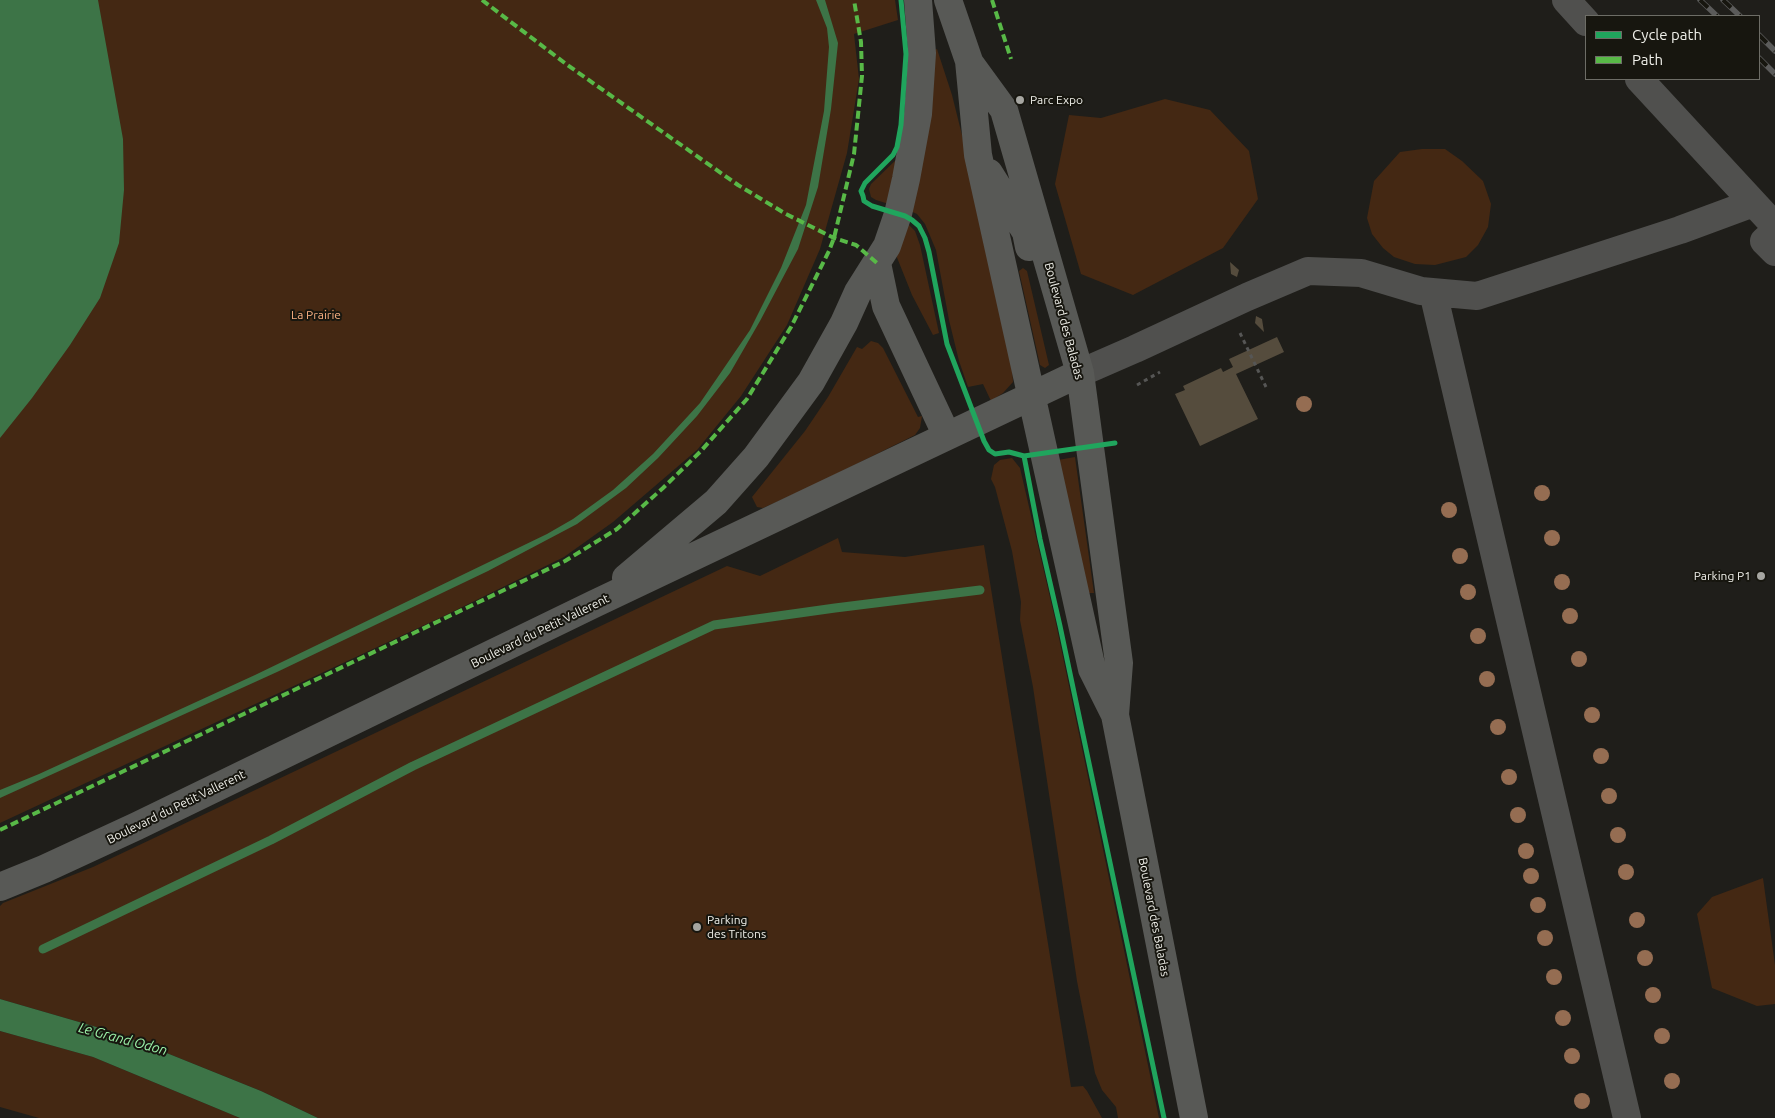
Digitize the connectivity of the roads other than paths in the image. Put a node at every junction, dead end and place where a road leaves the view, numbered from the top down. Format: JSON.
{"nodes":[{"id":1,"x":918,"y":0,"type":"edge"},
{"id":2,"x":948,"y":0,"type":"edge"},
{"id":3,"x":1566,"y":0,"type":"edge"},
{"id":4,"x":1585,"y":21,"type":"edge"},
{"id":5,"x":969,"y":61,"type":"junction"},
{"id":6,"x":1640,"y":80,"type":"edge"},
{"id":7,"x":978,"y":155,"type":"junction"},
{"id":8,"x":1753,"y":203,"type":"junction"},
{"id":9,"x":1775,"y":226,"type":"edge"},
{"id":10,"x":1775,"y":231,"type":"edge"},
{"id":11,"x":1775,"y":252,"type":"edge"},
{"id":12,"x":877,"y":263,"type":"junction"},
{"id":13,"x":1433,"y":292,"type":"junction"},
{"id":14,"x":1080,"y":373,"type":"junction"},
{"id":15,"x":1032,"y":396,"type":"junction"},
{"id":16,"x":947,"y":436,"type":"junction"},
{"id":17,"x":594,"y":604,"type":"junction"},
{"id":18,"x":1114,"y":715,"type":"junction"},
{"id":19,"x":0,"y":887,"type":"edge"},
{"id":20,"x":1194,"y":1118,"type":"edge"},
{"id":21,"x":1627,"y":1118,"type":"edge"}],
"edges":[{"from":1,"to":12,"type":"main road"},
{"from":2,"to":5,"type":"main road","name":"Boulevard des Baladas"},
{"from":3,"to":4,"type":"lane"},
{"from":5,"to":7,"type":"main road","name":"Boulevard des Baladas"},
{"from":5,"to":14,"type":"main road","name":"Boulevard des Baladas"},
{"from":6,"to":8,"type":"lane"},
{"from":7,"to":14,"type":"main road"},
{"from":7,"to":15,"type":"main road","name":"Boulevard des Baladas"},
{"from":8,"to":9,"type":"lane"},
{"from":8,"to":13,"type":"lane"},
{"from":10,"to":11,"type":"lane"},
{"from":12,"to":16,"type":"main road"},
{"from":12,"to":17,"type":"main road"},
{"from":13,"to":14,"type":"lane"},
{"from":13,"to":21,"type":"lane"},
{"from":14,"to":15,"type":"main road","name":"Boulevard du Petit Vallerent"},
{"from":14,"to":18,"type":"main road","name":"Boulevard des Baladas"},
{"from":15,"to":16,"type":"main road","name":"Boulevard du Petit Vallerent"},
{"from":15,"to":18,"type":"main road","name":"Boulevard des Baladas"},
{"from":16,"to":17,"type":"main road","name":"Boulevard du Petit Vallerent"},
{"from":17,"to":19,"type":"main road","name":"Boulevard du Petit Vallerent"},
{"from":18,"to":20,"type":"main road","name":"Boulevard des Baladas"}]}
